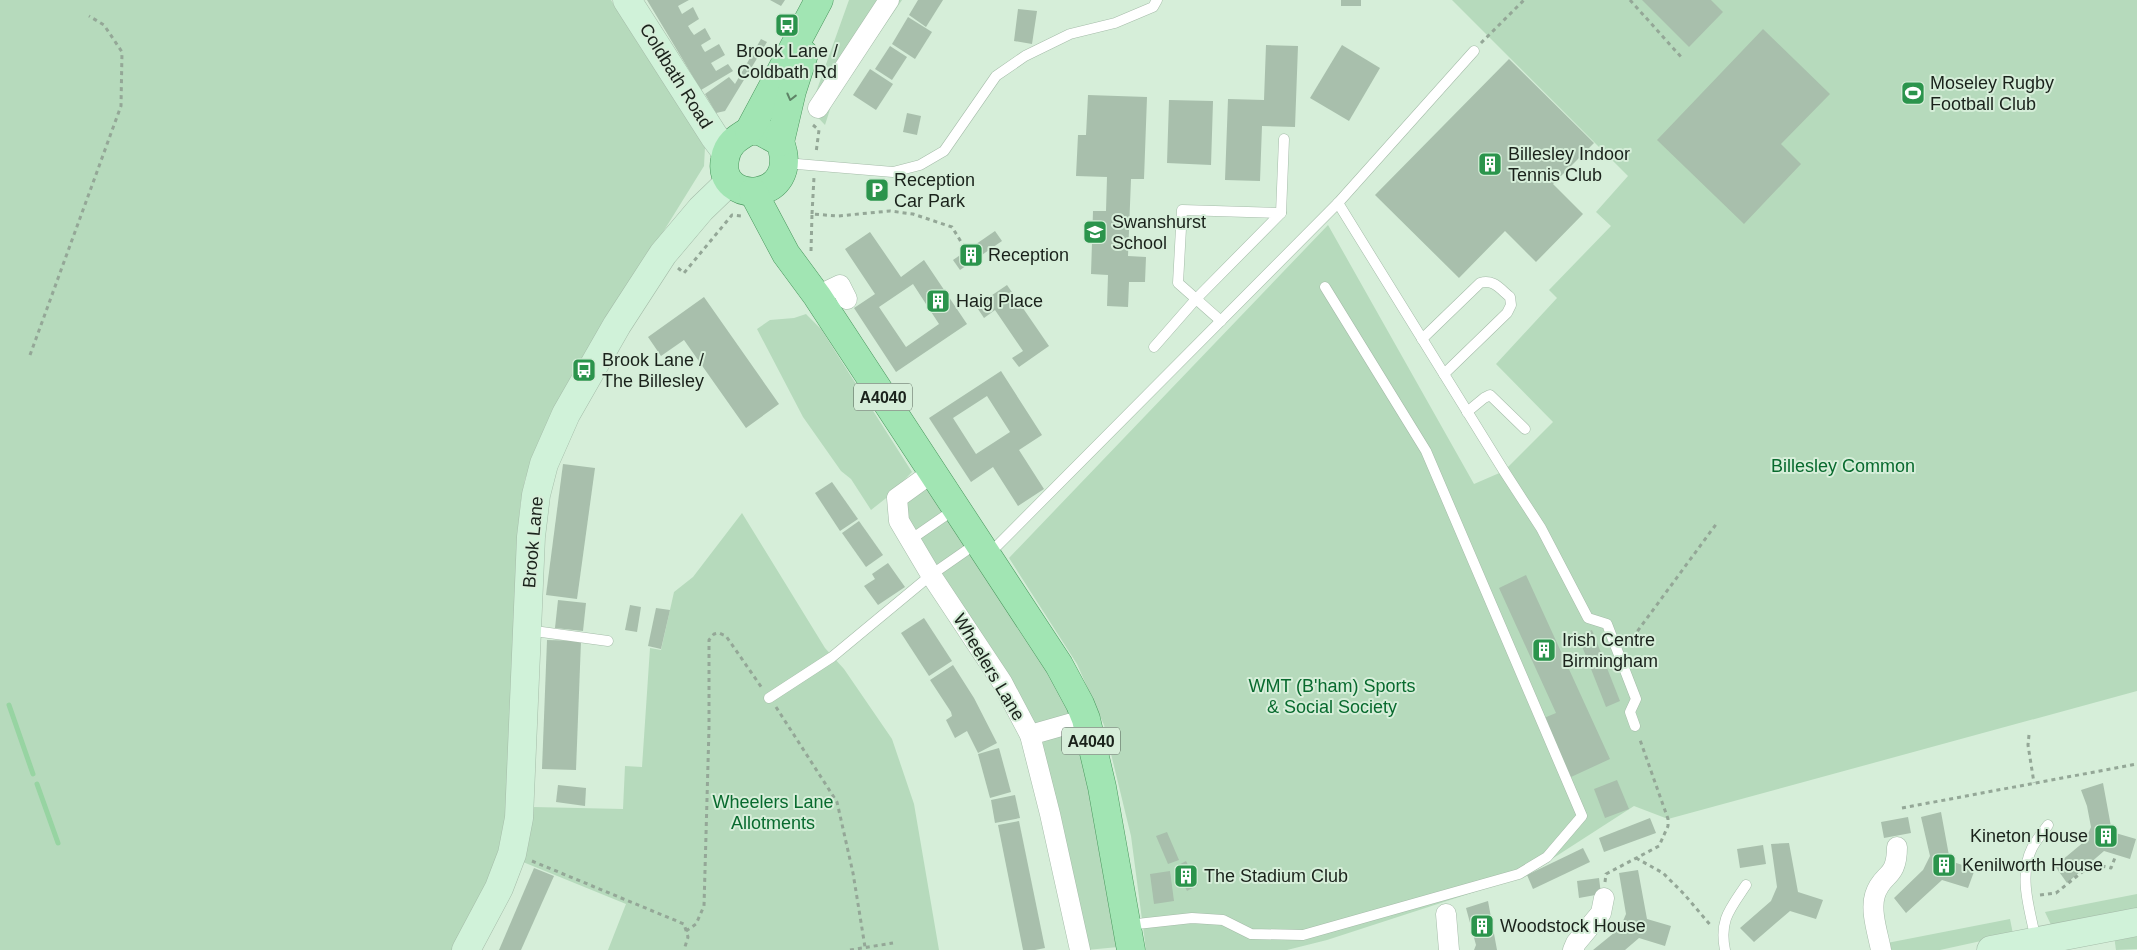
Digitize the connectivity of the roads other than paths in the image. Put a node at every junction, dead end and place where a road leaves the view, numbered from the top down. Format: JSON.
{"nodes":[{"id":1,"x":627,"y":0,"type":"edge"},
{"id":2,"x":820,"y":0,"type":"edge"},
{"id":3,"x":890,"y":0,"type":"edge"},
{"id":4,"x":1157,"y":0,"type":"edge"},
{"id":5,"x":1474,"y":51,"type":"road end"},
{"id":6,"x":818,"y":108,"type":"dead end"},
{"id":7,"x":749,"y":132,"type":"junction"},
{"id":8,"x":1284,"y":139,"type":"dead end"},
{"id":9,"x":726,"y":152,"type":"junction"},
{"id":10,"x":782,"y":160,"type":"junction"},
{"id":11,"x":743,"y":197,"type":"junction"},
{"id":12,"x":1338,"y":203,"type":"junction"},
{"id":13,"x":1281,"y":213,"type":"junction"},
{"id":14,"x":792,"y":263,"type":"junction"},
{"id":15,"x":1325,"y":287,"type":"dead end"},
{"id":16,"x":817,"y":296,"type":"junction"},
{"id":17,"x":1196,"y":298,"type":"junction"},
{"id":18,"x":847,"y":299,"type":"dead end"},
{"id":19,"x":1221,"y":322,"type":"junction"},
{"id":20,"x":1422,"y":339,"type":"junction"},
{"id":21,"x":1154,"y":347,"type":"dead end"},
{"id":22,"x":1444,"y":374,"type":"junction"},
{"id":23,"x":1467,"y":412,"type":"junction"},
{"id":24,"x":1525,"y":429,"type":"dead end"},
{"id":25,"x":933,"y":472,"type":"junction"},
{"id":26,"x":957,"y":508,"type":"junction"},
{"id":27,"x":910,"y":540,"type":"junction"},
{"id":28,"x":983,"y":549,"type":"junction"},
{"id":29,"x":931,"y":575,"type":"junction"},
{"id":30,"x":526,"y":630,"type":"junction"},
{"id":31,"x":608,"y":640,"type":"dead end"},
{"id":32,"x":769,"y":698,"type":"road end"},
{"id":33,"x":1086,"y":718,"type":"junction"},
{"id":34,"x":1635,"y":726,"type":"road end"},
{"id":35,"x":1030,"y":735,"type":"junction"},
{"id":36,"x":2048,"y":825,"type":"dead end"},
{"id":37,"x":1896,"y":846,"type":"dead end"},
{"id":38,"x":1746,"y":885,"type":"dead end"},
{"id":39,"x":1604,"y":898,"type":"road end"},
{"id":40,"x":1446,"y":914,"type":"dead end"},
{"id":41,"x":2137,"y":922,"type":"edge"},
{"id":42,"x":1129,"y":937,"type":"edge"},
{"id":43,"x":2036,"y":940,"type":"junction"},
{"id":44,"x":2081,"y":941,"type":"edge"},
{"id":45,"x":466,"y":950,"type":"edge"},
{"id":46,"x":1080,"y":950,"type":"edge"},
{"id":47,"x":1448,"y":950,"type":"edge"},
{"id":48,"x":1573,"y":950,"type":"edge"},
{"id":49,"x":1725,"y":950,"type":"edge"},
{"id":50,"x":1881,"y":950,"type":"edge"},
{"id":51,"x":1992,"y":950,"type":"edge"}],
"edges":[{"from":1,"to":9,"type":"main road","name":"Coldbath Road"},
{"from":2,"to":7,"type":"main road"},
{"from":2,"to":10,"type":"main road","one_way":true},
{"from":3,"to":6,"type":"street"},
{"from":4,"to":10,"type":"lane"},
{"from":5,"to":12,"type":"lane"},
{"from":7,"to":9,"type":"main road"},
{"from":7,"to":10,"type":"main road"},
{"from":8,"to":13,"type":"lane"},
{"from":9,"to":11,"type":"main road"},
{"from":10,"to":11,"type":"main road"},
{"from":10,"to":14,"type":"main road"},
{"from":11,"to":14,"type":"main road","number":"A4040"},
{"from":11,"to":30,"type":"main road","name":"Brook Lane"},
{"from":12,"to":19,"type":"lane"},
{"from":12,"to":20,"type":"lane"},
{"from":13,"to":17,"type":"lane"},
{"from":13,"to":17,"type":"lane"},
{"from":14,"to":16,"type":"main road","number":"A4040"},
{"from":15,"to":42,"type":"lane"},
{"from":16,"to":18,"type":"street"},
{"from":16,"to":25,"type":"main road","number":"A4040"},
{"from":17,"to":19,"type":"lane"},
{"from":17,"to":21,"type":"lane"},
{"from":19,"to":28,"type":"lane"},
{"from":20,"to":22,"type":"lane"},
{"from":20,"to":22,"type":"lane"},
{"from":22,"to":23,"type":"lane"},
{"from":23,"to":24,"type":"lane"},
{"from":23,"to":34,"type":"lane"},
{"from":25,"to":26,"type":"main road","number":"A4040"},
{"from":25,"to":27,"type":"street","name":"Wheelers Lane"},
{"from":26,"to":27,"type":"lane"},
{"from":26,"to":28,"type":"main road","number":"A4040"},
{"from":27,"to":29,"type":"street","name":"Wheelers Lane"},
{"from":28,"to":29,"type":"lane"},
{"from":28,"to":33,"type":"main road","number":"A4040"},
{"from":29,"to":32,"type":"lane"},
{"from":29,"to":35,"type":"street","name":"Wheelers Lane"},
{"from":30,"to":31,"type":"lane"},
{"from":30,"to":45,"type":"main road","name":"Brook Lane"},
{"from":33,"to":35,"type":"street"},
{"from":33,"to":42,"type":"main road","number":"A4040"},
{"from":35,"to":46,"type":"street","name":"Wheelers Lane"},
{"from":36,"to":43,"type":"lane"},
{"from":37,"to":50,"type":"street"},
{"from":38,"to":49,"type":"lane"},
{"from":39,"to":48,"type":"street"},
{"from":40,"to":47,"type":"street"},
{"from":41,"to":44,"type":"main road"},
{"from":43,"to":44,"type":"main road"},
{"from":43,"to":51,"type":"main road"}]}
